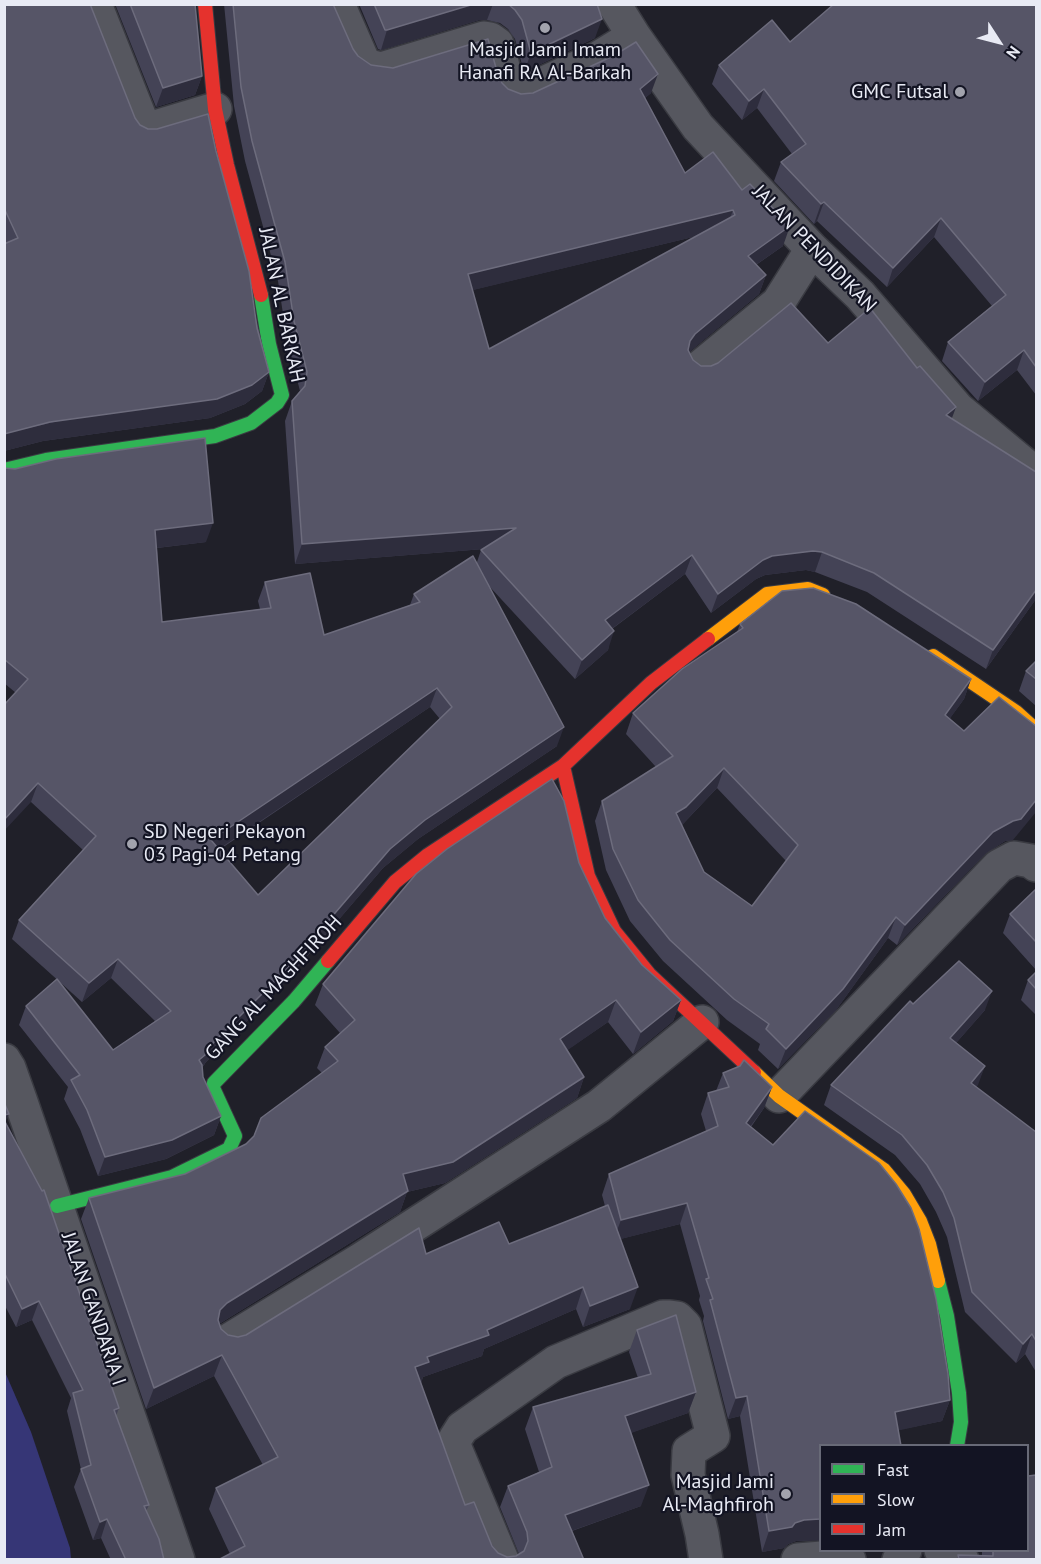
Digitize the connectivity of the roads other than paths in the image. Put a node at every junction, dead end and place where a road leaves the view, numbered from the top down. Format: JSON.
{"nodes":[{"id":1,"x":95,"y":4,"type":"edge"},
{"id":2,"x":338,"y":4,"type":"edge"},
{"id":3,"x":614,"y":4,"type":"edge"},
{"id":4,"x":205,"y":5,"type":"edge"},
{"id":5,"x":634,"y":36,"type":"junction"},
{"id":6,"x":216,"y":109,"type":"junction"},
{"id":7,"x":812,"y":249,"type":"junction"},
{"id":8,"x":700,"y":367,"type":"edge"},
{"id":9,"x":4,"y":470,"type":"edge"},
{"id":10,"x":1036,"y":474,"type":"edge"},
{"id":11,"x":837,"y":601,"type":"edge"},
{"id":12,"x":922,"y":648,"type":"edge"},
{"id":13,"x":1036,"y":730,"type":"edge"},
{"id":14,"x":563,"y":766,"type":"junction"},
{"id":15,"x":1034,"y":858,"type":"edge"},
{"id":16,"x":702,"y":1022,"type":"junction"},
{"id":17,"x":4,"y":1060,"type":"edge"},
{"id":18,"x":779,"y":1096,"type":"junction"},
{"id":19,"x":57,"y":1206,"type":"junction"},
{"id":20,"x":229,"y":1341,"type":"edge"},
{"id":21,"x":957,"y":1444,"type":"edge"},
{"id":22,"x":943,"y":1552,"type":"edge"},
{"id":23,"x":178,"y":1560,"type":"edge"},
{"id":24,"x":502,"y":1560,"type":"edge"},
{"id":25,"x":706,"y":1560,"type":"edge"},
{"id":26,"x":798,"y":1560,"type":"edge"},
{"id":27,"x":849,"y":1560,"type":"edge"},
{"id":28,"x":962,"y":1560,"type":"edge"}],
"edges":[{"from":1,"to":6,"type":"street"},
{"from":2,"to":5,"type":"street"},
{"from":3,"to":5,"type":"street","name":"JALAN PENDIDIKAN"},
{"from":4,"to":6,"type":"street","name":"JALAN AL BARKAH"},
{"from":5,"to":7,"type":"street","name":"JALAN PENDIDIKAN"},
{"from":6,"to":9,"type":"street","name":"JALAN AL BARKAH"},
{"from":7,"to":8,"type":"street"},
{"from":7,"to":10,"type":"street","name":"JALAN PENDIDIKAN"},
{"from":11,"to":14,"type":"street"},
{"from":12,"to":13,"type":"street"},
{"from":14,"to":16,"type":"street"},
{"from":14,"to":19,"type":"street","name":"GANG AL MAGHFIROH"},
{"from":15,"to":18,"type":"street"},
{"from":16,"to":18,"type":"street"},
{"from":16,"to":20,"type":"street"},
{"from":17,"to":19,"type":"street","name":"JALAN GANDARIA I"},
{"from":18,"to":21,"type":"street"},
{"from":19,"to":23,"type":"street","name":"JALAN GANDARIA I"},
{"from":22,"to":28,"type":"street"},
{"from":24,"to":25,"type":"street"},
{"from":26,"to":27,"type":"street"}]}
